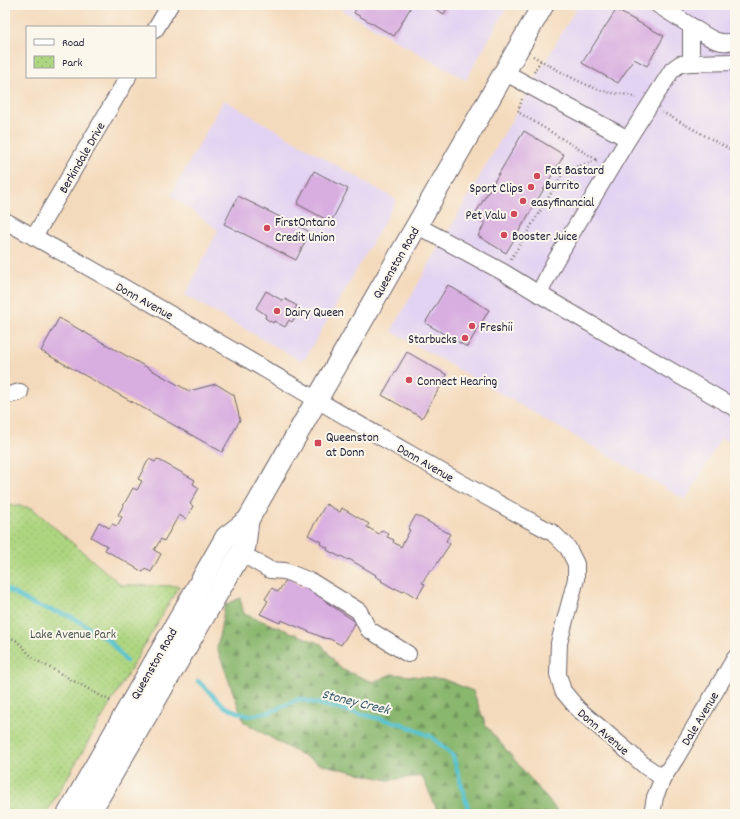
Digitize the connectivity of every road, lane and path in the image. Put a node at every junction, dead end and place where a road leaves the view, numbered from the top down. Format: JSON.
{"nodes":[{"id":1,"x":170,"y":5,"type":"edge"},
{"id":2,"x":543,"y":5,"type":"edge"},
{"id":3,"x":658,"y":5,"type":"edge"},
{"id":4,"x":691,"y":26,"type":"junction"},
{"id":5,"x":156,"y":28,"type":"edge"},
{"id":6,"x":735,"y":40,"type":"edge"},
{"id":7,"x":519,"y":48,"type":"junction"},
{"id":8,"x":541,"y":60,"type":"junction"},
{"id":9,"x":691,"y":62,"type":"junction"},
{"id":10,"x":735,"y":62,"type":"edge"},
{"id":11,"x":504,"y":72,"type":"junction"},
{"id":12,"x":127,"y":78,"type":"edge"},
{"id":13,"x":527,"y":84,"type":"junction"},
{"id":14,"x":656,"y":108,"type":"junction"},
{"id":15,"x":658,"y":118,"type":"dead end"},
{"id":16,"x":628,"y":139,"type":"junction"},
{"id":17,"x":735,"y":152,"type":"edge"},
{"id":18,"x":605,"y":162,"type":"junction"},
{"id":19,"x":5,"y":221,"type":"edge"},
{"id":20,"x":416,"y":224,"type":"junction"},
{"id":21,"x":34,"y":237,"type":"junction"},
{"id":22,"x":503,"y":272,"type":"junction"},
{"id":23,"x":539,"y":294,"type":"junction"},
{"id":24,"x":316,"y":399,"type":"junction"},
{"id":25,"x":735,"y":408,"type":"edge"},
{"id":26,"x":248,"y":520,"type":"junction"},
{"id":27,"x":241,"y":553,"type":"junction"},
{"id":28,"x":5,"y":634,"type":"edge"},
{"id":29,"x":408,"y":654,"type":"dead end"},
{"id":30,"x":735,"y":658,"type":"edge"},
{"id":31,"x":126,"y":710,"type":"junction"},
{"id":32,"x":663,"y":778,"type":"junction"},
{"id":33,"x":68,"y":814,"type":"edge"},
{"id":34,"x":89,"y":814,"type":"edge"},
{"id":35,"x":652,"y":814,"type":"edge"}],
"edges":[{"from":1,"to":5,"type":"street"},
{"from":2,"to":7,"type":"main road","name":"Queenston Road"},
{"from":3,"to":4,"type":"street"},
{"from":4,"to":6,"type":"street"},
{"from":4,"to":9,"type":"street"},
{"from":7,"to":8,"type":"path"},
{"from":7,"to":11,"type":"main road","name":"Queenston Road"},
{"from":8,"to":13,"type":"path"},
{"from":8,"to":14,"type":"path"},
{"from":9,"to":10,"type":"street"},
{"from":9,"to":14,"type":"street"},
{"from":11,"to":13,"type":"street"},
{"from":11,"to":20,"type":"main road","name":"Queenston Road"},
{"from":12,"to":21,"type":"street","name":"Berkindale Drive"},
{"from":13,"to":16,"type":"street"},
{"from":13,"to":18,"type":"path"},
{"from":14,"to":15,"type":"path"},
{"from":14,"to":16,"type":"street"},
{"from":14,"to":17,"type":"path"},
{"from":16,"to":18,"type":"street"},
{"from":18,"to":22,"type":"path"},
{"from":18,"to":23,"type":"street"},
{"from":19,"to":21,"type":"street","name":"Donn Avenue"},
{"from":20,"to":22,"type":"street"},
{"from":20,"to":24,"type":"main road","name":"Queenston Road"},
{"from":21,"to":24,"type":"street","name":"Donn Avenue"},
{"from":22,"to":23,"type":"street"},
{"from":23,"to":25,"type":"street"},
{"from":24,"to":26,"type":"main road","name":"Queenston Road"},
{"from":24,"to":32,"type":"street","name":"Donn Avenue"},
{"from":26,"to":27,"type":"main road","name":"Queenston Road"},
{"from":26,"to":31,"type":"main road","name":"Queenston Road"},
{"from":27,"to":29,"type":"street"},
{"from":27,"to":34,"type":"main road","name":"Queenston Road"},
{"from":28,"to":31,"type":"path"},
{"from":30,"to":32,"type":"street","name":"Dale Avenue"},
{"from":31,"to":33,"type":"main road","name":"Queenston Road"},
{"from":32,"to":35,"type":"street"}]}
